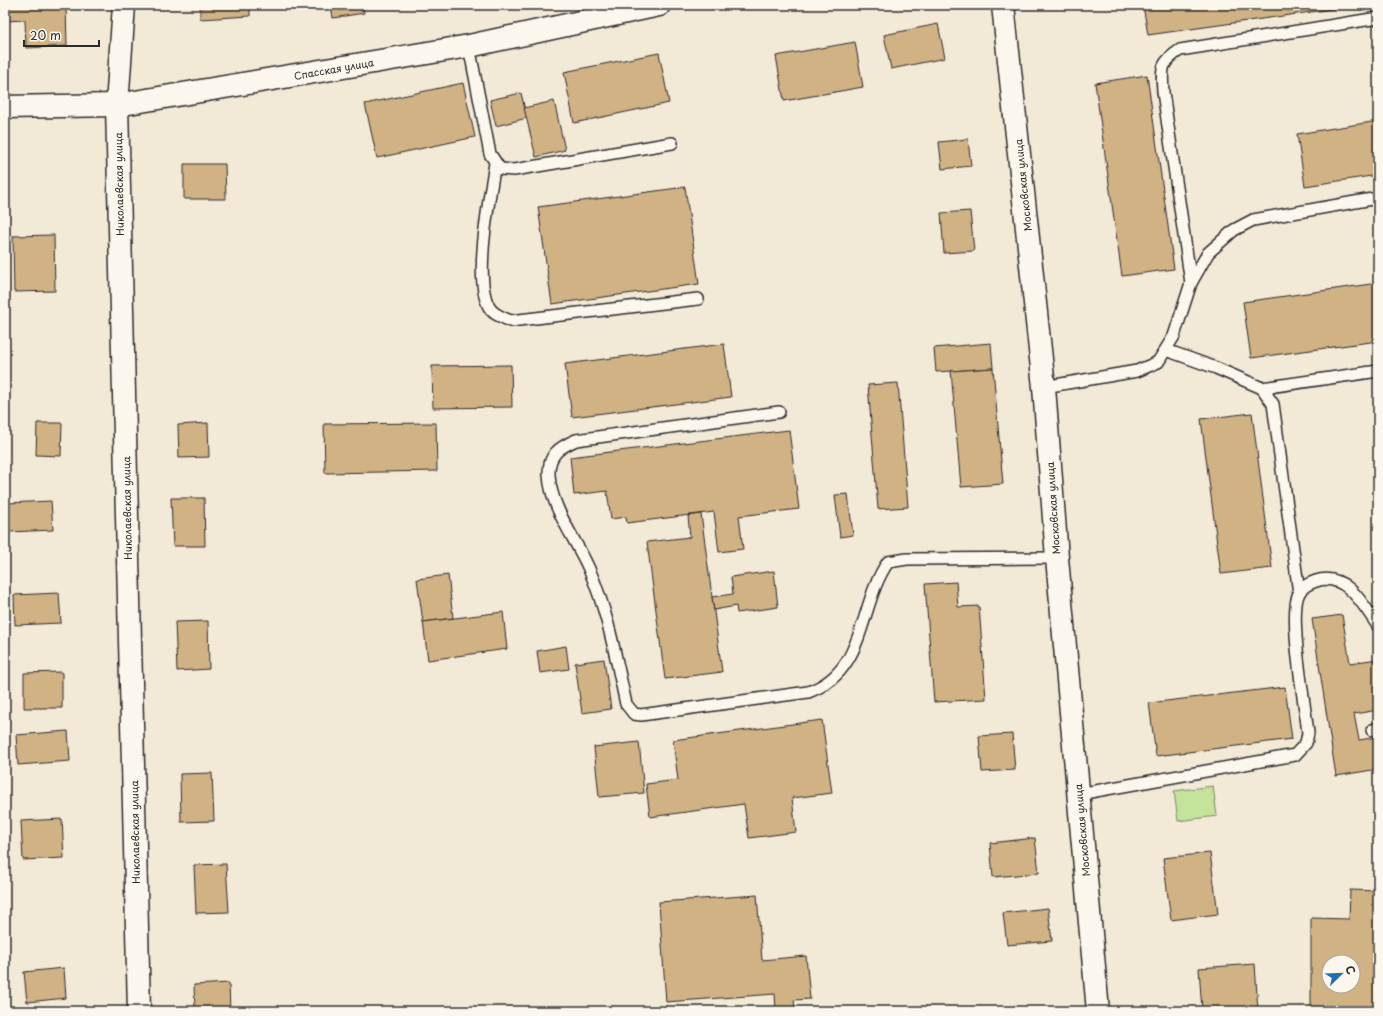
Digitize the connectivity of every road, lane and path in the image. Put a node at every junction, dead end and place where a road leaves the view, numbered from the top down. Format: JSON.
{"nodes":[{"id":1,"x":124,"y":5,"type":"edge"},
{"id":2,"x":659,"y":5,"type":"edge"},
{"id":3,"x":1003,"y":5,"type":"edge"},
{"id":4,"x":1378,"y":18,"type":"edge"},
{"id":5,"x":469,"y":46,"type":"junction"},
{"id":6,"x":117,"y":105,"type":"junction"},
{"id":7,"x":5,"y":107,"type":"edge"},
{"id":8,"x":672,"y":143,"type":"dead end"},
{"id":9,"x":495,"y":163,"type":"junction"},
{"id":10,"x":1378,"y":198,"type":"edge"},
{"id":11,"x":1191,"y":283,"type":"junction"},
{"id":12,"x":698,"y":299,"type":"dead end"},
{"id":13,"x":1166,"y":350,"type":"junction"},
{"id":14,"x":1378,"y":371,"type":"edge"},
{"id":15,"x":1044,"y":387,"type":"junction"},
{"id":16,"x":1262,"y":388,"type":"junction"},
{"id":17,"x":779,"y":412,"type":"dead end"},
{"id":18,"x":1057,"y":558,"type":"junction"},
{"id":19,"x":1299,"y":593,"type":"junction"},
{"id":20,"x":1378,"y":626,"type":"edge"},
{"id":21,"x":1079,"y":794,"type":"junction"},
{"id":22,"x":139,"y":1011,"type":"edge"},
{"id":23,"x":1098,"y":1011,"type":"edge"}],
"edges":[{"from":1,"to":6,"type":"street","name":"Николаевская улица"},
{"from":2,"to":5,"type":"street","name":"Спасская улица"},
{"from":3,"to":15,"type":"street","name":"Московская улица"},
{"from":4,"to":11,"type":"lane"},
{"from":5,"to":6,"type":"street","name":"Спасская улица"},
{"from":5,"to":9,"type":"lane"},
{"from":6,"to":7,"type":"street","name":"Спасская улица"},
{"from":6,"to":22,"type":"street","name":"Николаевская улица"},
{"from":8,"to":9,"type":"lane"},
{"from":9,"to":12,"type":"lane"},
{"from":10,"to":11,"type":"lane"},
{"from":11,"to":13,"type":"lane"},
{"from":13,"to":15,"type":"lane"},
{"from":13,"to":16,"type":"lane"},
{"from":14,"to":16,"type":"lane"},
{"from":15,"to":18,"type":"street","name":"Московская улица"},
{"from":16,"to":19,"type":"lane"},
{"from":17,"to":18,"type":"lane"},
{"from":18,"to":21,"type":"street","name":"Московская улица"},
{"from":19,"to":20,"type":"lane"},
{"from":19,"to":21,"type":"lane"},
{"from":21,"to":23,"type":"street","name":"Московская улица"}]}
